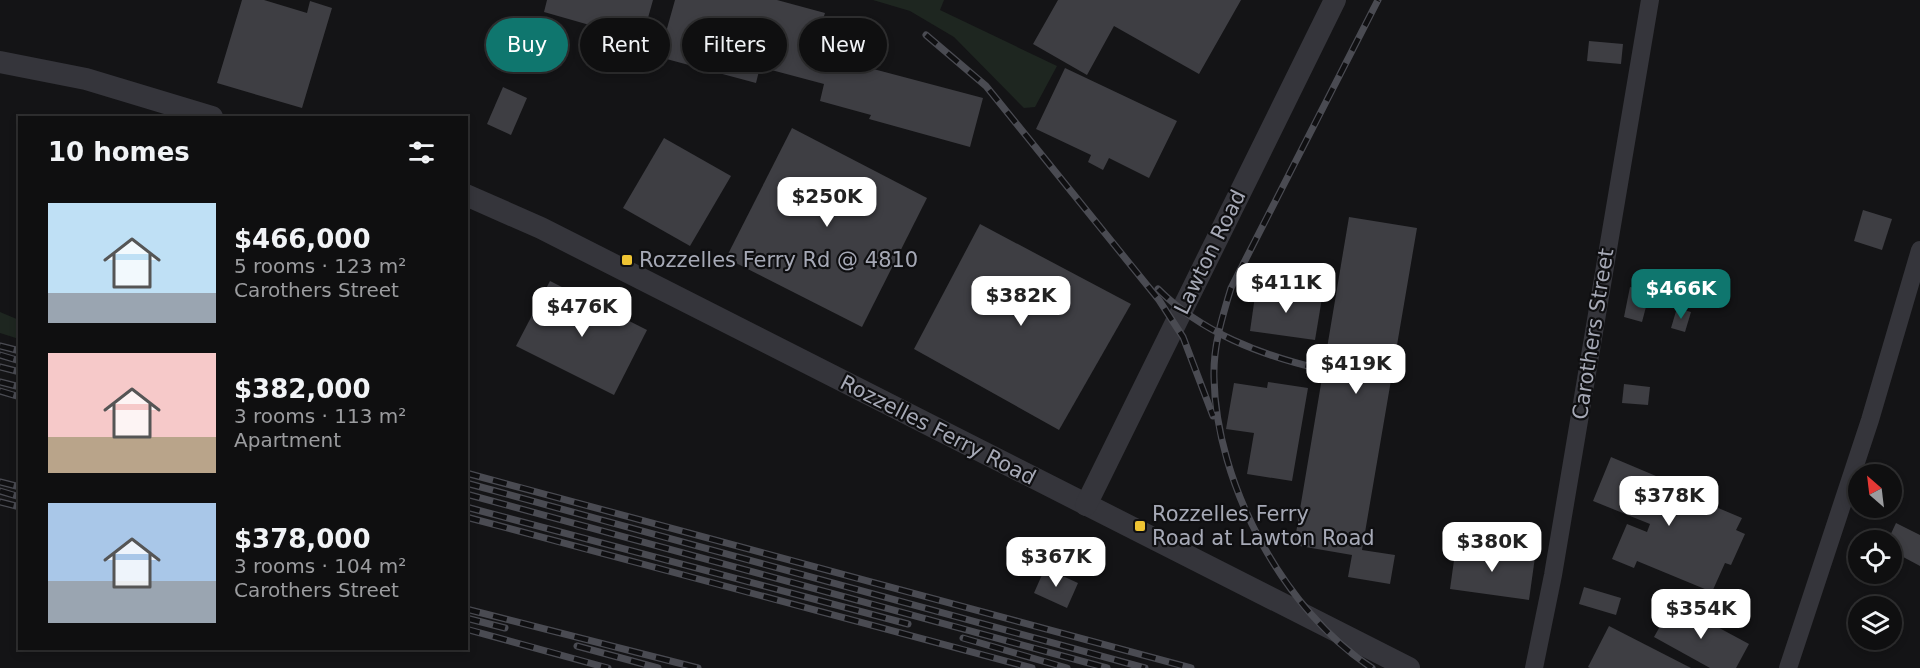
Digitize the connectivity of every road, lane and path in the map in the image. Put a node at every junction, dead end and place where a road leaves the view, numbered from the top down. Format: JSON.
{"nodes":[{"id":1,"x":1335,"y":0,"type":"edge"},
{"id":2,"x":1650,"y":0,"type":"edge"},
{"id":3,"x":0,"y":62,"type":"edge"},
{"id":4,"x":209,"y":116,"type":"edge"},
{"id":5,"x":468,"y":196,"type":"edge"},
{"id":6,"x":1920,"y":250,"type":"edge"},
{"id":7,"x":1086,"y":505,"type":"junction"},
{"id":8,"x":1409,"y":668,"type":"edge"},
{"id":9,"x":1534,"y":668,"type":"edge"},
{"id":10,"x":1788,"y":668,"type":"edge"}],
"edges":[{"from":1,"to":7,"type":"street","name":"Lawton Road"},
{"from":2,"to":9,"type":"street","name":"Carothers Street"},
{"from":3,"to":4,"type":"street"},
{"from":5,"to":7,"type":"street","name":"Rozzelles Ferry Road"},
{"from":6,"to":10,"type":"street"},
{"from":7,"to":8,"type":"street","name":"Rozzelles Ferry Road"}]}
